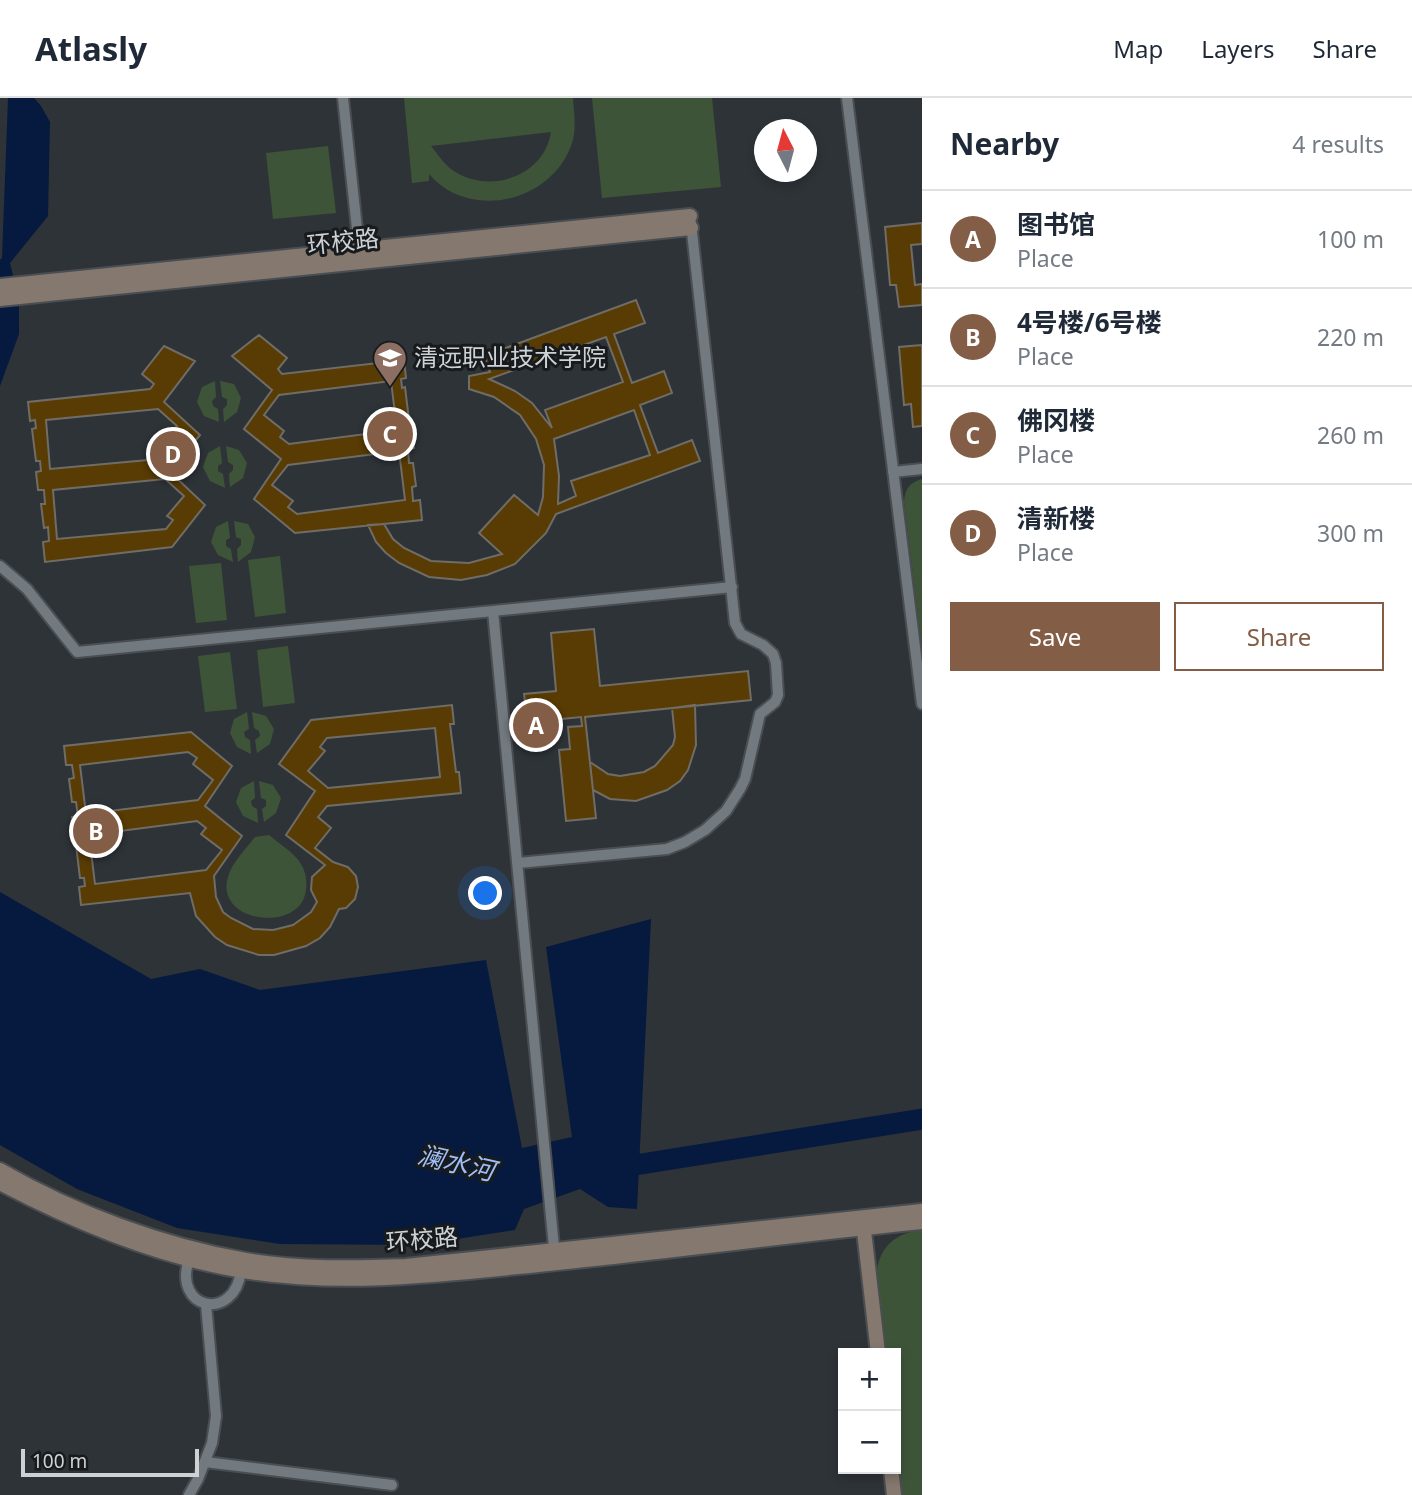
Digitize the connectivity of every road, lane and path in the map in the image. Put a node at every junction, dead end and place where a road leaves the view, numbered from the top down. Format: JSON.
{"nodes":[{"id":1,"x":343,"y":98,"type":"edge"},
{"id":2,"x":847,"y":98,"type":"edge"},
{"id":3,"x":691,"y":222,"type":"joint"},
{"id":4,"x":360,"y":257,"type":"junction"},
{"id":5,"x":0,"y":286,"type":"edge"},
{"id":6,"x":20,"y":290,"type":"junction"},
{"id":7,"x":0,"y":299,"type":"edge"},
{"id":8,"x":922,"y":469,"type":"edge"},
{"id":9,"x":893,"y":472,"type":"junction"},
{"id":10,"x":0,"y":566,"type":"edge"},
{"id":11,"x":732,"y":587,"type":"junction"},
{"id":12,"x":493,"y":611,"type":"junction"},
{"id":13,"x":922,"y":704,"type":"edge"},
{"id":14,"x":517,"y":863,"type":"junction"},
{"id":15,"x":0,"y":1170,"type":"edge"},
{"id":16,"x":0,"y":1182,"type":"edge"},
{"id":17,"x":922,"y":1211,"type":"edge"},
{"id":18,"x":922,"y":1222,"type":"edge"},
{"id":19,"x":863,"y":1223,"type":"junction"},
{"id":20,"x":555,"y":1256,"type":"junction"},
{"id":21,"x":189,"y":1259,"type":"junction"},
{"id":22,"x":241,"y":1271,"type":"junction"},
{"id":23,"x":206,"y":1304,"type":"junction"},
{"id":24,"x":876,"y":1348,"type":"edge"},
{"id":25,"x":205,"y":1462,"type":"junction"},
{"id":26,"x":892,"y":1474,"type":"edge"},
{"id":27,"x":392,"y":1485,"type":"dead end"},
{"id":28,"x":189,"y":1495,"type":"edge"},
{"id":29,"x":894,"y":1495,"type":"edge"}],
"edges":[{"from":1,"to":4,"type":"street"},
{"from":2,"to":9,"type":"street"},
{"from":3,"to":4,"type":"street","name":"环校路"},
{"from":3,"to":11,"type":"street"},
{"from":4,"to":6,"type":"street","name":"环校路"},
{"from":5,"to":6,"type":"street","name":"环校路"},
{"from":6,"to":7,"type":"street","name":"环校路"},
{"from":8,"to":9,"type":"street"},
{"from":9,"to":13,"type":"street"},
{"from":10,"to":12,"type":"street"},
{"from":11,"to":12,"type":"street"},
{"from":11,"to":14,"type":"street"},
{"from":12,"to":14,"type":"street"},
{"from":14,"to":20,"type":"street"},
{"from":15,"to":20,"type":"street","name":"环校路"},
{"from":16,"to":21,"type":"street","name":"环校路"},
{"from":17,"to":19,"type":"street","name":"环校路"},
{"from":18,"to":19,"type":"street","name":"环校路"},
{"from":19,"to":20,"type":"street","name":"环校路"},
{"from":19,"to":24,"type":"street"},
{"from":20,"to":22,"type":"street","name":"环校路"},
{"from":21,"to":22,"type":"street","name":"环校路"},
{"from":21,"to":23,"type":"street"},
{"from":22,"to":23,"type":"street"},
{"from":23,"to":25,"type":"street"},
{"from":25,"to":27,"type":"street"},
{"from":25,"to":28,"type":"street"},
{"from":26,"to":29,"type":"street"}]}
